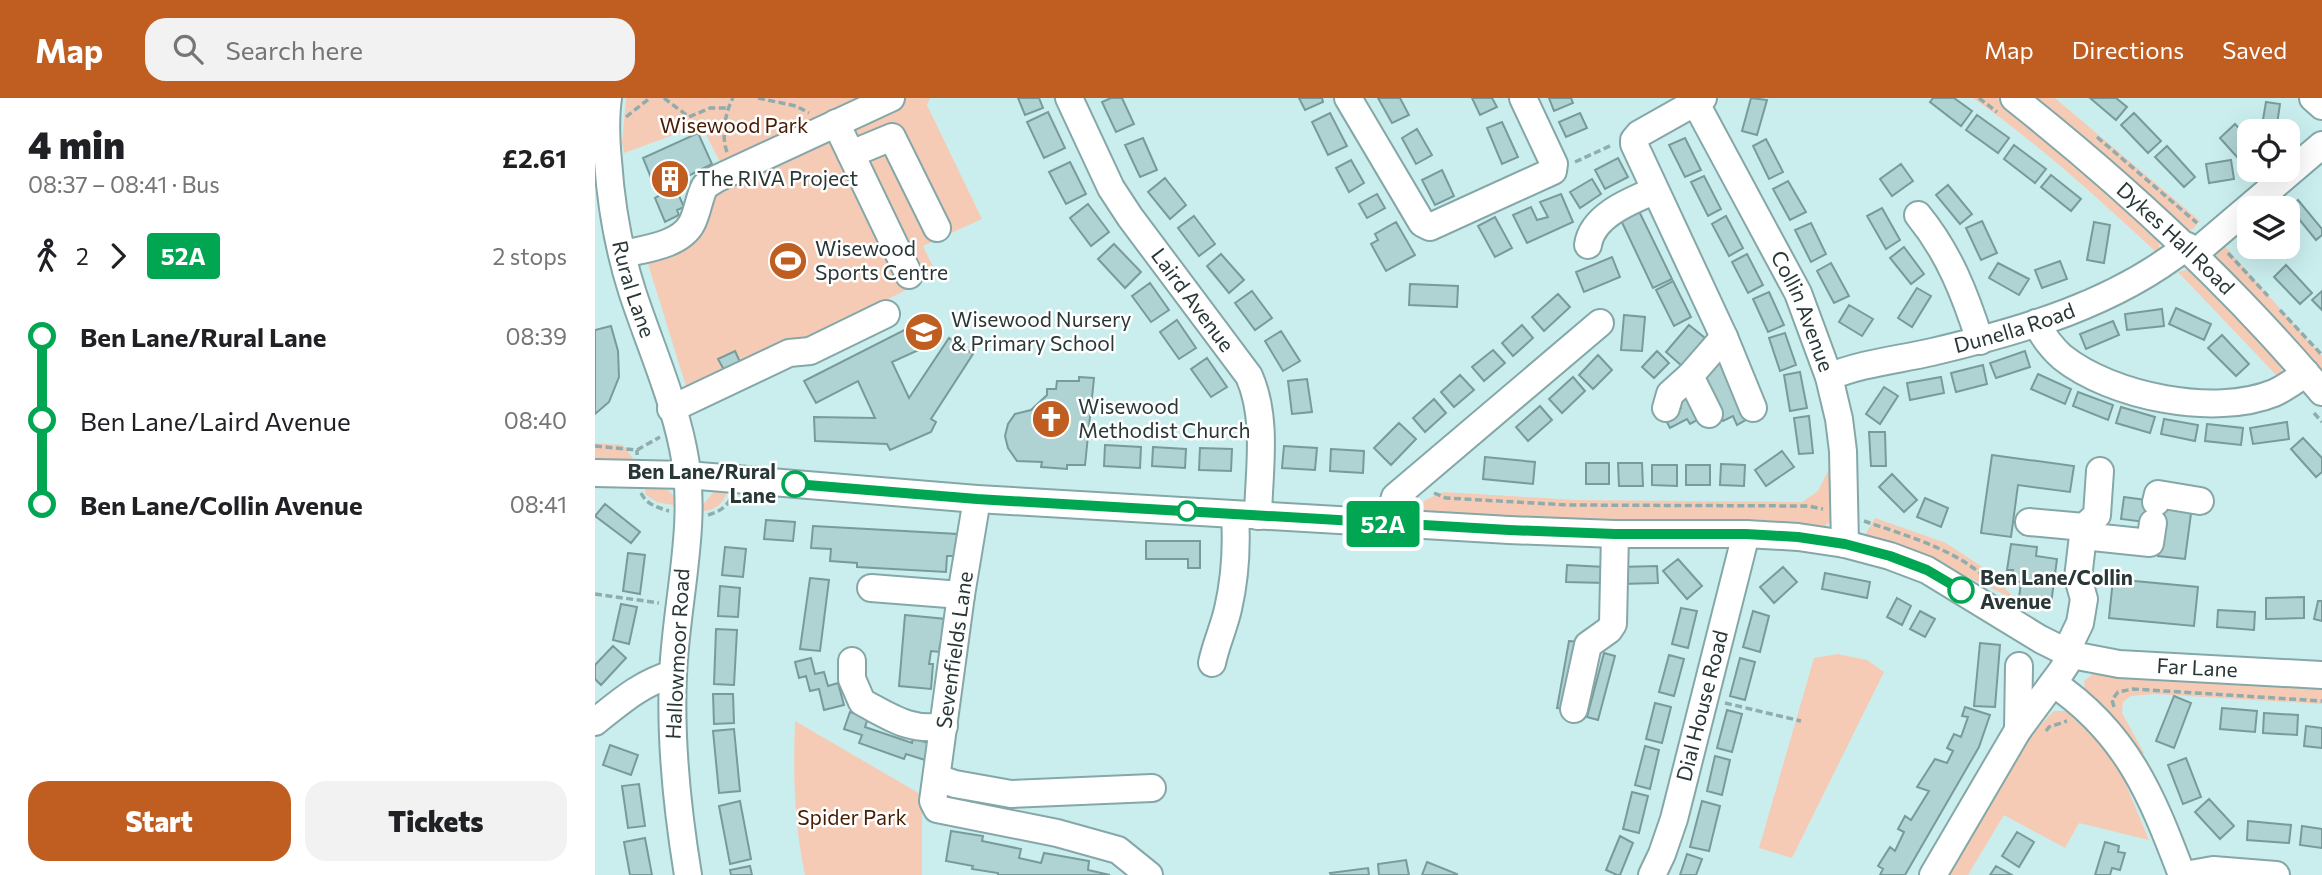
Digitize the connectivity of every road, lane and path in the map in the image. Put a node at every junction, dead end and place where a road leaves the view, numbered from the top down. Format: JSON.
{"nodes":[{"id":1,"x":608,"y":98,"type":"edge"},
{"id":2,"x":664,"y":98,"type":"edge"},
{"id":3,"x":733,"y":98,"type":"edge"},
{"id":4,"x":758,"y":98,"type":"edge"},
{"id":5,"x":891,"y":98,"type":"edge"},
{"id":6,"x":1069,"y":98,"type":"edge"},
{"id":7,"x":1348,"y":98,"type":"edge"},
{"id":8,"x":1523,"y":98,"type":"edge"},
{"id":9,"x":2014,"y":98,"type":"edge"},
{"id":10,"x":2313,"y":98,"type":"edge"},
{"id":11,"x":1697,"y":100,"type":"edge"},
{"id":12,"x":2322,"y":106,"type":"edge"},
{"id":13,"x":727,"y":108,"type":"junction"},
{"id":14,"x":834,"y":124,"type":"junction"},
{"id":15,"x":601,"y":137,"type":"edge"},
{"id":16,"x":1634,"y":140,"type":"junction"},
{"id":17,"x":2322,"y":145,"type":"edge"},
{"id":18,"x":851,"y":154,"type":"junction"},
{"id":19,"x":734,"y":170,"type":"junction"},
{"id":20,"x":1553,"y":171,"type":"junction"},
{"id":21,"x":1654,"y":191,"type":"junction"},
{"id":22,"x":1918,"y":215,"type":"dead end"},
{"id":23,"x":937,"y":228,"type":"dead end"},
{"id":24,"x":1588,"y":245,"type":"dead end"},
{"id":25,"x":2191,"y":250,"type":"junction"},
{"id":26,"x":623,"y":254,"type":"junction"},
{"id":27,"x":909,"y":275,"type":"dead end"},
{"id":28,"x":886,"y":314,"type":"dead end"},
{"id":29,"x":1600,"y":323,"type":"dead end"},
{"id":30,"x":2036,"y":323,"type":"junction"},
{"id":31,"x":1724,"y":337,"type":"junction"},
{"id":32,"x":1980,"y":341,"type":"junction"},
{"id":33,"x":1690,"y":376,"type":"junction"},
{"id":34,"x":1829,"y":377,"type":"junction"},
{"id":35,"x":2314,"y":382,"type":"edge"},
{"id":36,"x":1666,"y":408,"type":"dead end"},
{"id":37,"x":1753,"y":408,"type":"dead end"},
{"id":38,"x":671,"y":409,"type":"junction"},
{"id":39,"x":1709,"y":414,"type":"dead end"},
{"id":40,"x":2100,"y":471,"type":"dead end"},
{"id":41,"x":595,"y":473,"type":"edge"},
{"id":42,"x":687,"y":475,"type":"junction"},
{"id":43,"x":977,"y":499,"type":"junction"},
{"id":44,"x":2200,"y":501,"type":"dead end"},
{"id":45,"x":1246,"y":516,"type":"junction"},
{"id":46,"x":2029,"y":522,"type":"dead end"},
{"id":47,"x":1387,"y":524,"type":"junction"},
{"id":48,"x":2084,"y":532,"type":"junction"},
{"id":49,"x":1615,"y":534,"type":"junction"},
{"id":50,"x":1746,"y":534,"type":"junction"},
{"id":51,"x":1845,"y":544,"type":"junction"},
{"id":52,"x":871,"y":588,"type":"dead end"},
{"id":53,"x":595,"y":594,"type":"edge"},
{"id":54,"x":961,"y":595,"type":"junction"},
{"id":55,"x":678,"y":608,"type":"junction"},
{"id":56,"x":2069,"y":653,"type":"junction"},
{"id":57,"x":852,"y":661,"type":"dead end"},
{"id":58,"x":1212,"y":663,"type":"dead end"},
{"id":59,"x":2019,"y":666,"type":"dead end"},
{"id":60,"x":673,"y":674,"type":"junction"},
{"id":61,"x":2322,"y":675,"type":"edge"},
{"id":62,"x":2053,"y":683,"type":"junction"},
{"id":63,"x":1705,"y":698,"type":"junction"},
{"id":64,"x":2322,"y":701,"type":"edge"},
{"id":65,"x":1574,"y":709,"type":"dead end"},
{"id":66,"x":2115,"y":710,"type":"dead end"},
{"id":67,"x":1801,"y":721,"type":"dead end"},
{"id":68,"x":2076,"y":721,"type":"dead end"},
{"id":69,"x":595,"y":722,"type":"edge"},
{"id":70,"x":944,"y":726,"type":"junction"},
{"id":71,"x":2030,"y":732,"type":"junction"},
{"id":72,"x":1152,"y":788,"type":"dead end"},
{"id":73,"x":935,"y":789,"type":"junction"},
{"id":74,"x":688,"y":875,"type":"edge"},
{"id":75,"x":1149,"y":875,"type":"edge"},
{"id":76,"x":1652,"y":875,"type":"edge"},
{"id":77,"x":1934,"y":875,"type":"edge"},
{"id":78,"x":2183,"y":875,"type":"edge"},
{"id":79,"x":2276,"y":875,"type":"edge"}],
"edges":[{"from":1,"to":15,"type":"street","name":"Rural Lane"},
{"from":2,"to":13,"type":"path"},
{"from":3,"to":13,"type":"path"},
{"from":4,"to":14,"type":"path"},
{"from":5,"to":14,"type":"street"},
{"from":6,"to":45,"type":"street","name":"Laird Avenue"},
{"from":7,"to":20,"type":"street"},
{"from":8,"to":20,"type":"street"},
{"from":9,"to":25,"type":"street","name":"Dykes Hall Road"},
{"from":10,"to":12,"type":"street"},
{"from":11,"to":16,"type":"street"},
{"from":11,"to":34,"type":"street","name":"Collin Avenue"},
{"from":13,"to":19,"type":"path"},
{"from":14,"to":18,"type":"street"},
{"from":14,"to":19,"type":"street"},
{"from":15,"to":26,"type":"street","name":"Rural Lane"},
{"from":16,"to":20,"type":"path"},
{"from":16,"to":21,"type":"street"},
{"from":17,"to":25,"type":"street","name":"Dunella Road"},
{"from":18,"to":23,"type":"street"},
{"from":18,"to":27,"type":"street"},
{"from":19,"to":26,"type":"street"},
{"from":21,"to":24,"type":"street"},
{"from":21,"to":31,"type":"street"},
{"from":22,"to":32,"type":"street"},
{"from":25,"to":30,"type":"street","name":"Dunella Road"},
{"from":25,"to":35,"type":"street","name":"Dykes Hall Road"},
{"from":26,"to":38,"type":"street","name":"Rural Lane"},
{"from":28,"to":38,"type":"street"},
{"from":29,"to":47,"type":"street"},
{"from":30,"to":32,"type":"street","name":"Dunella Road"},
{"from":30,"to":35,"type":"street"},
{"from":31,"to":33,"type":"street"},
{"from":31,"to":37,"type":"street"},
{"from":32,"to":34,"type":"street","name":"Dunella Road"},
{"from":33,"to":36,"type":"street"},
{"from":33,"to":39,"type":"street"},
{"from":34,"to":51,"type":"street","name":"Collin Avenue"},
{"from":38,"to":42,"type":"street","name":"Rural Lane"},
{"from":40,"to":48,"type":"street"},
{"from":41,"to":42,"type":"street","name":"Far Lane"},
{"from":42,"to":43,"type":"street","name":"Far Lane"},
{"from":42,"to":55,"type":"street","name":"Hallowmoor Road"},
{"from":43,"to":45,"type":"street","name":"Far Lane"},
{"from":43,"to":54,"type":"street","name":"Sevenfields Lane"},
{"from":44,"to":48,"type":"street"},
{"from":45,"to":47,"type":"street","name":"Far Lane"},
{"from":45,"to":58,"type":"street","name":"Laird Avenue"},
{"from":46,"to":48,"type":"street"},
{"from":47,"to":49,"type":"street","name":"Far Lane"},
{"from":48,"to":56,"type":"street"},
{"from":49,"to":50,"type":"street","name":"Far Lane"},
{"from":49,"to":65,"type":"street"},
{"from":50,"to":51,"type":"street","name":"Far Lane"},
{"from":50,"to":63,"type":"street","name":"Dial House Road"},
{"from":51,"to":56,"type":"street","name":"Far Lane"},
{"from":52,"to":54,"type":"street"},
{"from":53,"to":55,"type":"path"},
{"from":54,"to":70,"type":"street","name":"Sevenfields Lane"},
{"from":55,"to":60,"type":"street","name":"Hallowmoor Road"},
{"from":56,"to":61,"type":"street","name":"Far Lane"},
{"from":56,"to":62,"type":"street"},
{"from":57,"to":70,"type":"street"},
{"from":59,"to":71,"type":"street"},
{"from":60,"to":69,"type":"street"},
{"from":60,"to":74,"type":"street","name":"Hallowmoor Road"},
{"from":62,"to":71,"type":"street"},
{"from":62,"to":78,"type":"street"},
{"from":63,"to":67,"type":"path"},
{"from":63,"to":76,"type":"street","name":"Dial House Road"},
{"from":64,"to":66,"type":"path"},
{"from":68,"to":71,"type":"path"},
{"from":70,"to":73,"type":"street","name":"Sevenfields Lane"},
{"from":71,"to":77,"type":"street"},
{"from":72,"to":73,"type":"street"},
{"from":73,"to":75,"type":"street"},
{"from":78,"to":79,"type":"street"}]}
